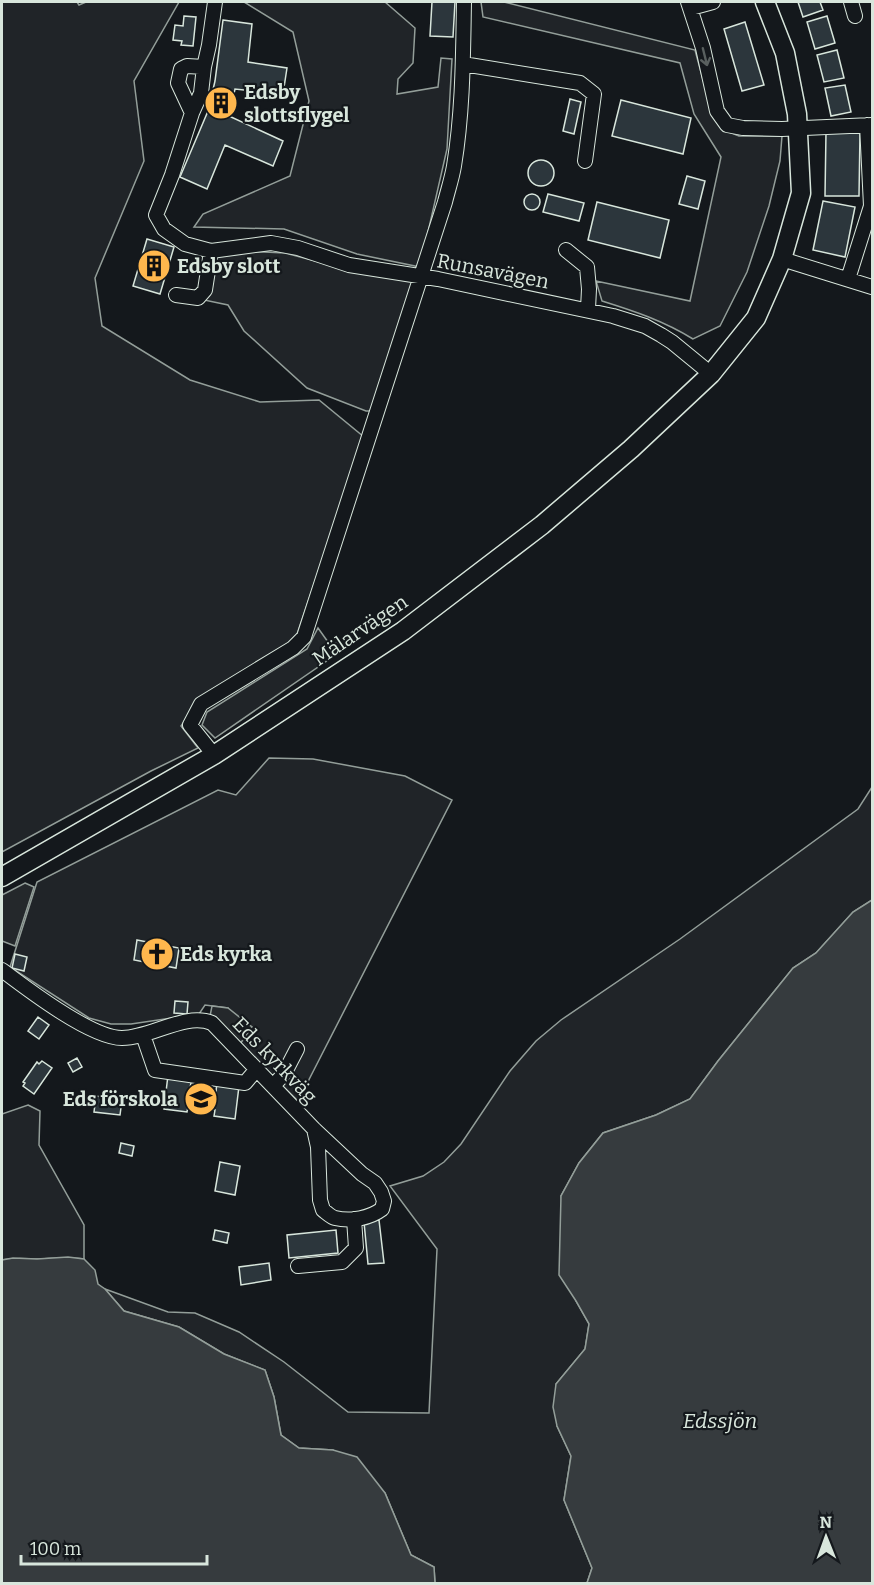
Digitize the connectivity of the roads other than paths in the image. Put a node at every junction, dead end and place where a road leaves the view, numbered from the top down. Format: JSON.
{"nodes":[{"id":1,"x":215,"y":2,"type":"edge"},
{"id":2,"x":464,"y":2,"type":"edge"},
{"id":3,"x":713,"y":2,"type":"edge"},
{"id":4,"x":765,"y":2,"type":"edge"},
{"id":5,"x":851,"y":2,"type":"edge"},
{"id":6,"x":690,"y":5,"type":"edge"},
{"id":7,"x":855,"y":16,"type":"dead end"},
{"id":8,"x":463,"y":64,"type":"junction"},
{"id":9,"x":204,"y":67,"type":"junction"},
{"id":10,"x":192,"y":113,"type":"junction"},
{"id":11,"x":870,"y":125,"type":"edge"},
{"id":12,"x":798,"y":128,"type":"junction"},
{"id":13,"x":585,"y":161,"type":"dead end"},
{"id":14,"x":566,"y":250,"type":"dead end"},
{"id":15,"x":211,"y":251,"type":"junction"},
{"id":16,"x":782,"y":259,"type":"junction"},
{"id":17,"x":421,"y":277,"type":"junction"},
{"id":18,"x":849,"y":279,"type":"junction"},
{"id":19,"x":873,"y":287,"type":"edge"},
{"id":20,"x":176,"y":295,"type":"dead end"},
{"id":21,"x":588,"y":309,"type":"junction"},
{"id":22,"x":711,"y":374,"type":"junction"},
{"id":23,"x":214,"y":755,"type":"junction"},
{"id":24,"x":2,"y":877,"type":"edge"},
{"id":25,"x":2,"y":970,"type":"edge"},
{"id":26,"x":143,"y":1035,"type":"junction"},
{"id":27,"x":297,"y":1049,"type":"dead end"},
{"id":28,"x":256,"y":1070,"type":"junction"},
{"id":29,"x":273,"y":1086,"type":"junction"},
{"id":30,"x":314,"y":1130,"type":"junction"},
{"id":31,"x":354,"y":1219,"type":"junction"},
{"id":32,"x":298,"y":1266,"type":"dead end"}],
"edges":[{"from":1,"to":9,"type":"street"},
{"from":2,"to":8,"type":"street","name":"Runsavägen"},
{"from":3,"to":6,"type":"street"},
{"from":4,"to":12,"type":"main road","name":"Mälarvägen"},
{"from":5,"to":7,"type":"street"},
{"from":6,"to":12,"type":"street","one_way":true},
{"from":8,"to":13,"type":"street"},
{"from":8,"to":17,"type":"street","name":"Runsavägen"},
{"from":9,"to":10,"type":"street"},
{"from":9,"to":10,"type":"street"},
{"from":10,"to":15,"type":"street"},
{"from":11,"to":12,"type":"street"},
{"from":11,"to":18,"type":"street"},
{"from":12,"to":16,"type":"main road","name":"Mälarvägen"},
{"from":14,"to":21,"type":"street"},
{"from":15,"to":17,"type":"street"},
{"from":15,"to":20,"type":"street"},
{"from":16,"to":18,"type":"street"},
{"from":16,"to":22,"type":"main road","name":"Mälarvägen"},
{"from":17,"to":21,"type":"street","name":"Runsavägen"},
{"from":17,"to":23,"type":"street"},
{"from":18,"to":19,"type":"street"},
{"from":21,"to":22,"type":"street","name":"Runsavägen"},
{"from":22,"to":23,"type":"main road","name":"Mälarvägen"},
{"from":23,"to":24,"type":"main road","name":"Mälarvägen"},
{"from":25,"to":26,"type":"street","name":"Eds kyrkväg"},
{"from":26,"to":28,"type":"street","name":"Eds kyrkväg"},
{"from":26,"to":28,"type":"street"},
{"from":27,"to":29,"type":"street"},
{"from":28,"to":29,"type":"street","name":"Eds kyrkväg"},
{"from":29,"to":30,"type":"street","name":"Eds kyrkväg"},
{"from":30,"to":31,"type":"street"},
{"from":30,"to":31,"type":"street","name":"Eds kyrkväg"},
{"from":31,"to":32,"type":"street"}]}
